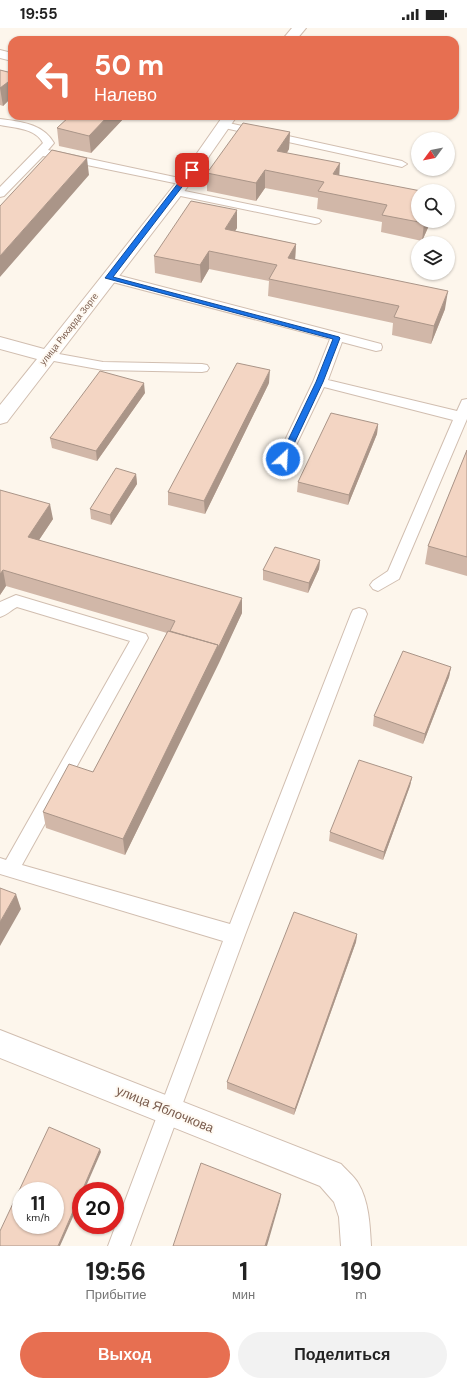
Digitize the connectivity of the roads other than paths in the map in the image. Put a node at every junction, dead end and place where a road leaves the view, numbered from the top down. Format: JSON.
{"nodes":[{"id":1,"x":299,"y":28,"type":"edge"},
{"id":2,"x":292,"y":36,"type":"edge"},
{"id":3,"x":225,"y":120,"type":"edge"},
{"id":4,"x":230,"y":120,"type":"edge"},
{"id":5,"x":0,"y":122,"type":"edge"},
{"id":6,"x":41,"y":152,"type":"junction"},
{"id":7,"x":402,"y":164,"type":"dead end"},
{"id":8,"x":180,"y":187,"type":"junction"},
{"id":9,"x":0,"y":194,"type":"edge"},
{"id":10,"x":316,"y":221,"type":"dead end"},
{"id":11,"x":108,"y":278,"type":"junction"},
{"id":12,"x":337,"y":338,"type":"junction"},
{"id":13,"x":0,"y":343,"type":"edge"},
{"id":14,"x":376,"y":347,"type":"dead end"},
{"id":15,"x":48,"y":356,"type":"junction"},
{"id":16,"x":202,"y":368,"type":"dead end"},
{"id":17,"x":320,"y":382,"type":"junction"},
{"id":18,"x":467,"y":403,"type":"edge"},
{"id":19,"x":461,"y":417,"type":"junction"},
{"id":20,"x":0,"y":418,"type":"edge"},
{"id":21,"x":283,"y":459,"type":"dead end"},
{"id":22,"x":378,"y":585,"type":"dead end"},
{"id":23,"x":0,"y":611,"type":"edge"},
{"id":24,"x":359,"y":614,"type":"dead end"},
{"id":25,"x":5,"y":868,"type":"edge"},
{"id":26,"x":235,"y":935,"type":"junction"},
{"id":27,"x":0,"y":1044,"type":"edge"},
{"id":28,"x":169,"y":1111,"type":"junction"},
{"id":29,"x":119,"y":1246,"type":"edge"},
{"id":30,"x":356,"y":1246,"type":"edge"}],
"edges":[{"from":1,"to":2,"type":"street"},
{"from":3,"to":8,"type":"street","name":"улица Рихарда Зорге"},
{"from":4,"to":7,"type":"lane"},
{"from":5,"to":6,"type":"lane"},
{"from":6,"to":8,"type":"lane"},
{"from":6,"to":9,"type":"lane"},
{"from":8,"to":10,"type":"lane"},
{"from":8,"to":11,"type":"street","name":"улица Рихарда Зорге"},
{"from":11,"to":12,"type":"lane"},
{"from":11,"to":15,"type":"street","name":"улица Рихарда Зорге"},
{"from":12,"to":14,"type":"lane"},
{"from":12,"to":17,"type":"lane"},
{"from":13,"to":15,"type":"street"},
{"from":15,"to":16,"type":"lane"},
{"from":15,"to":20,"type":"street","name":"улица Рихарда Зорге"},
{"from":17,"to":19,"type":"lane"},
{"from":17,"to":21,"type":"lane"},
{"from":18,"to":19,"type":"lane"},
{"from":19,"to":22,"type":"lane"},
{"from":23,"to":25,"type":"lane"},
{"from":24,"to":26,"type":"lane"},
{"from":25,"to":26,"type":"lane"},
{"from":26,"to":28,"type":"lane"},
{"from":27,"to":28,"type":"street","name":"улица Яблочкова"},
{"from":28,"to":29,"type":"lane"},
{"from":28,"to":30,"type":"street","name":"улица Яблочкова"}]}
